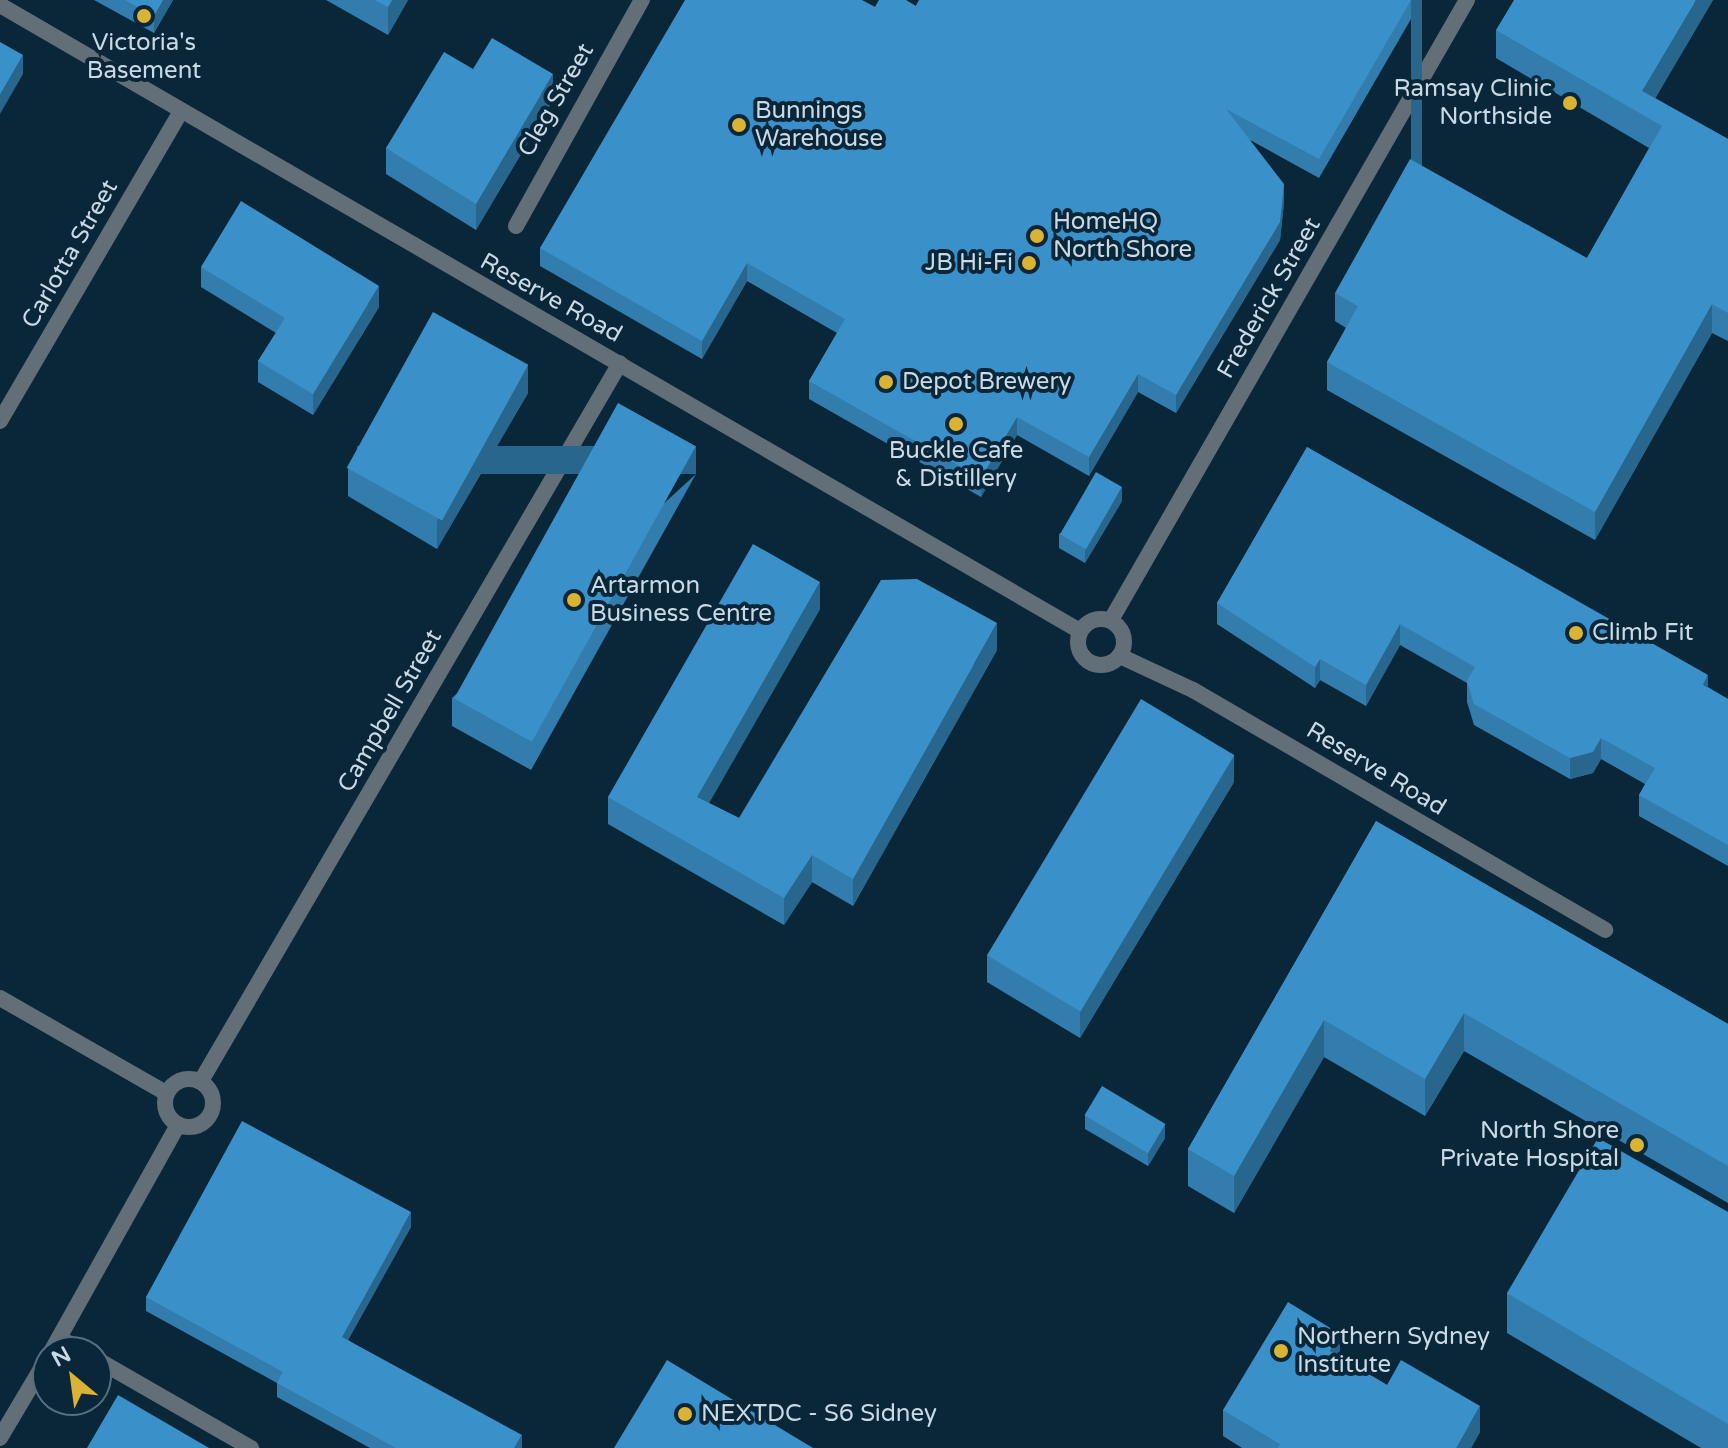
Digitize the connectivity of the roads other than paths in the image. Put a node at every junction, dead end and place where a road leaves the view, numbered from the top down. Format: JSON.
{"nodes":[{"id":1,"x":642,"y":0,"type":"edge"},
{"id":2,"x":1467,"y":0,"type":"edge"},
{"id":3,"x":0,"y":5,"type":"edge"},
{"id":4,"x":181,"y":111,"type":"junction"},
{"id":5,"x":516,"y":226,"type":"dead end"},
{"id":6,"x":620,"y":363,"type":"junction"},
{"id":7,"x":0,"y":421,"type":"edge"},
{"id":8,"x":1111,"y":620,"type":"junction"},
{"id":9,"x":1080,"y":631,"type":"junction"},
{"id":10,"x":1120,"y":656,"type":"junction"},
{"id":11,"x":1605,"y":930,"type":"dead end"},
{"id":12,"x":0,"y":998,"type":"edge"},
{"id":13,"x":201,"y":1081,"type":"junction"},
{"id":14,"x":166,"y":1093,"type":"junction"},
{"id":15,"x":178,"y":1125,"type":"junction"},
{"id":16,"x":60,"y":1336,"type":"edge"},
{"id":17,"x":112,"y":1368,"type":"edge"},
{"id":18,"x":32,"y":1384,"type":"edge"},
{"id":19,"x":0,"y":1438,"type":"edge"},
{"id":20,"x":251,"y":1448,"type":"edge"}],
"edges":[{"from":1,"to":5,"type":"street","name":"Cleg Street"},
{"from":2,"to":8,"type":"street","name":"Frederick Street"},
{"from":3,"to":4,"type":"street","name":"Reserve Road"},
{"from":4,"to":6,"type":"street","name":"Reserve Road"},
{"from":4,"to":7,"type":"street","name":"Carlotta Street"},
{"from":6,"to":9,"type":"street","name":"Reserve Road"},
{"from":6,"to":13,"type":"street","name":"Campbell Street"},
{"from":8,"to":9,"type":"street"},
{"from":8,"to":10,"type":"street"},
{"from":9,"to":10,"type":"street"},
{"from":10,"to":11,"type":"street","name":"Reserve Road"},
{"from":12,"to":14,"type":"street"},
{"from":13,"to":14,"type":"street"},
{"from":13,"to":15,"type":"street"},
{"from":14,"to":15,"type":"street"},
{"from":15,"to":16,"type":"street"},
{"from":17,"to":20,"type":"street"},
{"from":18,"to":19,"type":"street"}]}
